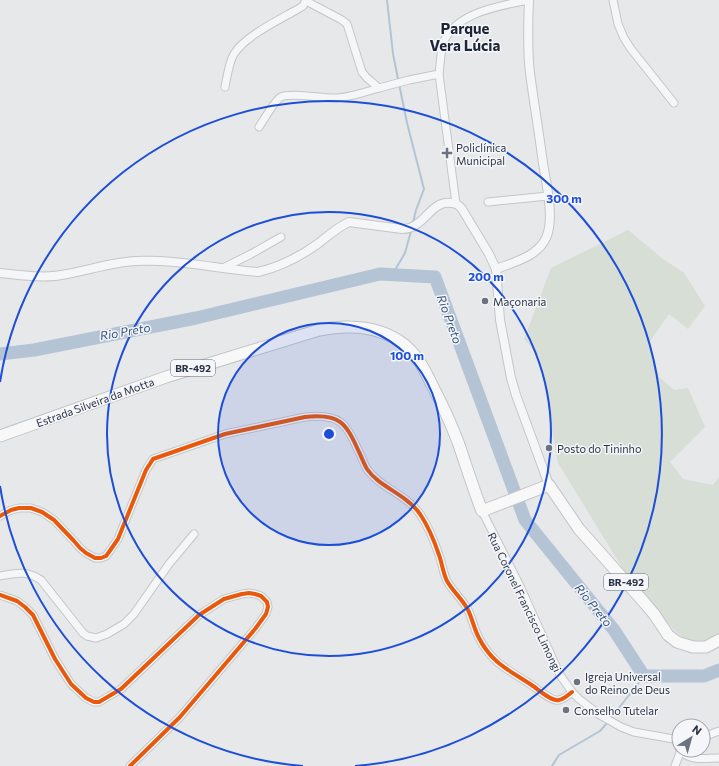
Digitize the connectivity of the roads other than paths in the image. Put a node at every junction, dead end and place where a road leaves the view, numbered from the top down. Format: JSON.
{"nodes":[{"id":1,"x":306,"y":0,"type":"edge"},
{"id":2,"x":529,"y":0,"type":"edge"},
{"id":3,"x":613,"y":0,"type":"edge"},
{"id":4,"x":439,"y":74,"type":"junction"},
{"id":5,"x":224,"y":87,"type":"dead end"},
{"id":6,"x":379,"y":88,"type":"junction"},
{"id":7,"x":674,"y":103,"type":"dead end"},
{"id":8,"x":259,"y":127,"type":"dead end"},
{"id":9,"x":548,"y":196,"type":"junction"},
{"id":10,"x":488,"y":202,"type":"dead end"},
{"id":11,"x":456,"y":204,"type":"junction"},
{"id":12,"x":281,"y":238,"type":"dead end"},
{"id":13,"x":223,"y":268,"type":"junction"},
{"id":14,"x":496,"y":269,"type":"junction"},
{"id":15,"x":0,"y":273,"type":"edge"},
{"id":16,"x":0,"y":436,"type":"edge"},
{"id":17,"x":549,"y":485,"type":"junction"},
{"id":18,"x":485,"y":510,"type":"junction"},
{"id":19,"x":0,"y":516,"type":"edge"},
{"id":20,"x":194,"y":534,"type":"dead end"},
{"id":21,"x":0,"y":576,"type":"edge"},
{"id":22,"x":0,"y":595,"type":"edge"},
{"id":23,"x":719,"y":640,"type":"edge"},
{"id":24,"x":572,"y":692,"type":"junction"},
{"id":25,"x":671,"y":741,"type":"edge"},
{"id":26,"x":130,"y":766,"type":"edge"}],
"edges":[{"from":1,"to":5,"type":"street"},
{"from":1,"to":6,"type":"street"},
{"from":2,"to":4,"type":"street"},
{"from":2,"to":9,"type":"street"},
{"from":3,"to":7,"type":"street"},
{"from":4,"to":6,"type":"street"},
{"from":4,"to":11,"type":"street"},
{"from":6,"to":8,"type":"street"},
{"from":9,"to":10,"type":"street"},
{"from":9,"to":14,"type":"street"},
{"from":11,"to":13,"type":"street"},
{"from":11,"to":14,"type":"street"},
{"from":12,"to":13,"type":"street"},
{"from":13,"to":15,"type":"street"},
{"from":14,"to":17,"type":"street"},
{"from":16,"to":18,"type":"main road","name":"Estrada Silveira da Motta","number":"BR-492"},
{"from":17,"to":18,"type":"main road"},
{"from":17,"to":23,"type":"main road","number":"BR-492"},
{"from":18,"to":24,"type":"street","name":"Rua Coronel Francisco Limongi"},
{"from":19,"to":24,"type":"street"},
{"from":20,"to":21,"type":"street"},
{"from":22,"to":26,"type":"street"},
{"from":24,"to":25,"type":"street","name":"Rua Coronel Francisco Limongi"}]}
